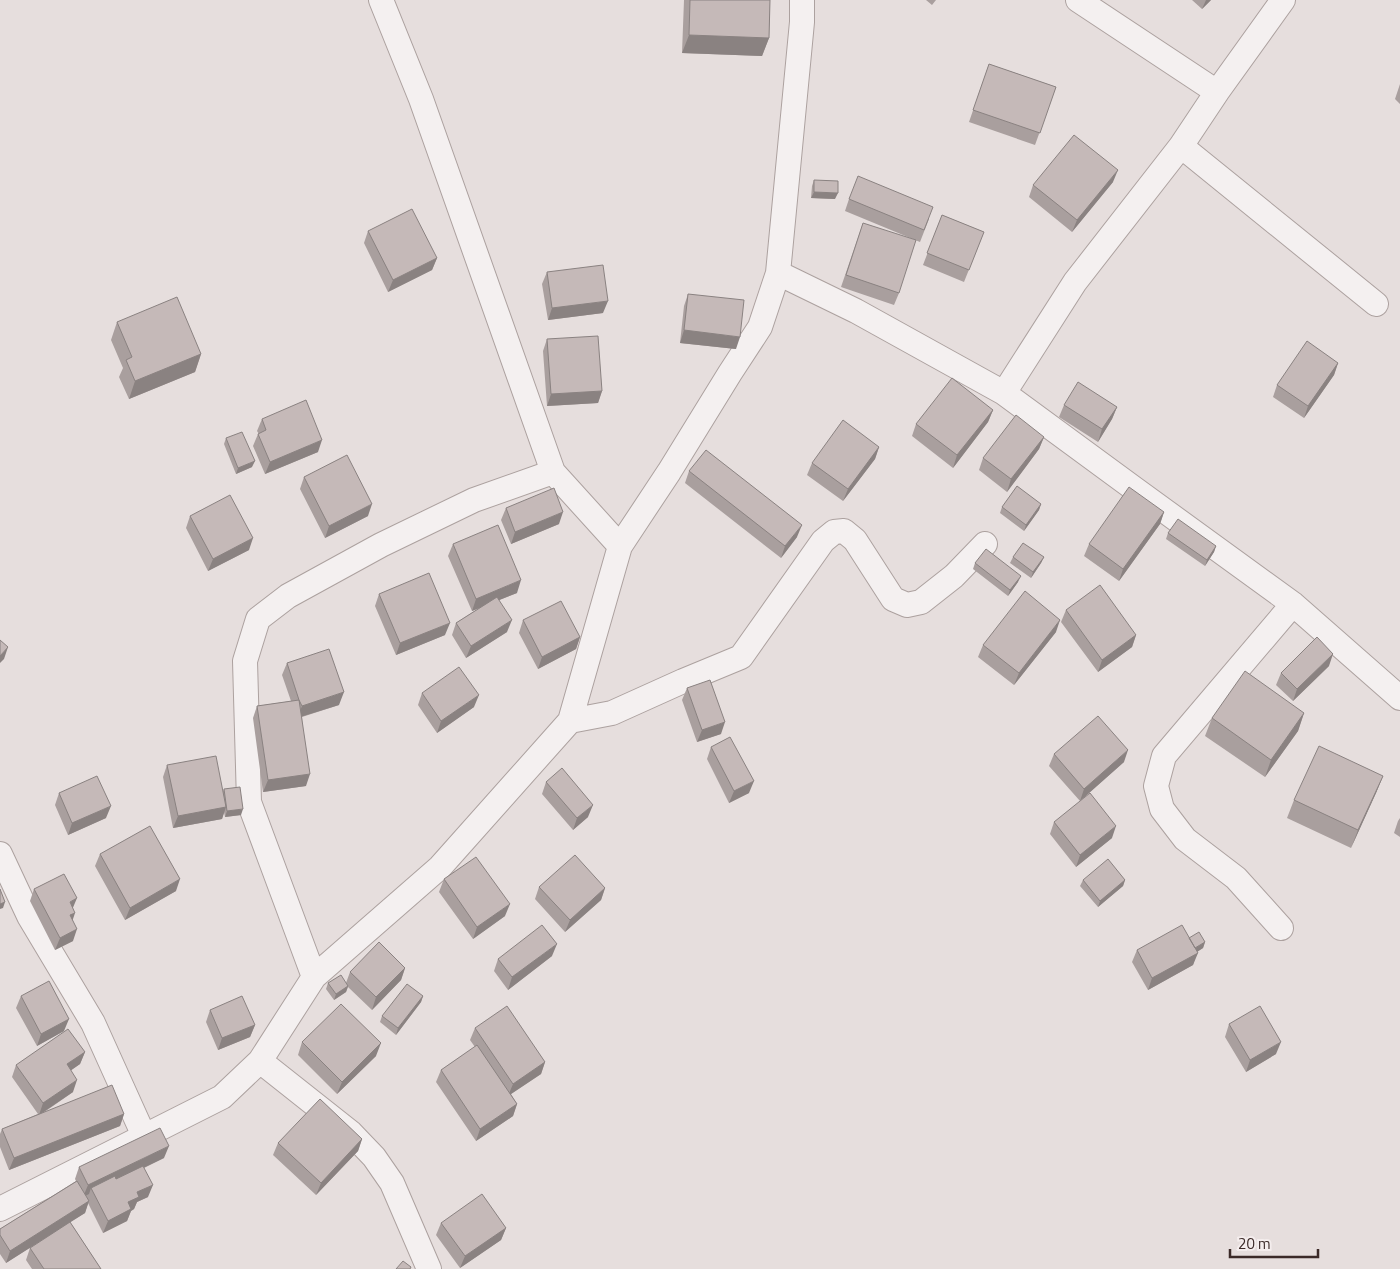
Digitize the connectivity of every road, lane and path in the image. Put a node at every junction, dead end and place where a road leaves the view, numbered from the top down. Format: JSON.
{"nodes":[{"id":1,"x":381,"y":0,"type":"edge"},
{"id":2,"x":802,"y":0,"type":"edge"},
{"id":3,"x":1078,"y":0,"type":"edge"},
{"id":4,"x":1283,"y":0,"type":"edge"},
{"id":5,"x":1217,"y":92,"type":"junction"},
{"id":6,"x":1181,"y":146,"type":"junction"},
{"id":7,"x":778,"y":272,"type":"junction"},
{"id":8,"x":1376,"y":304,"type":"dead end"},
{"id":9,"x":1004,"y":392,"type":"junction"},
{"id":10,"x":553,"y":472,"type":"junction"},
{"id":11,"x":985,"y":544,"type":"dead end"},
{"id":12,"x":620,"y":546,"type":"junction"},
{"id":13,"x":1293,"y":604,"type":"junction"},
{"id":14,"x":1400,"y":698,"type":"edge"},
{"id":15,"x":570,"y":721,"type":"junction"},
{"id":16,"x":0,"y":854,"type":"edge"},
{"id":17,"x":1281,"y":928,"type":"dead end"},
{"id":18,"x":314,"y":977,"type":"junction"},
{"id":19,"x":260,"y":1061,"type":"junction"},
{"id":20,"x":144,"y":1136,"type":"junction"},
{"id":21,"x":0,"y":1209,"type":"edge"},
{"id":22,"x":429,"y":1269,"type":"edge"}],
"edges":[{"from":1,"to":10,"type":"street"},
{"from":2,"to":7,"type":"street"},
{"from":3,"to":5,"type":"street"},
{"from":4,"to":5,"type":"street"},
{"from":5,"to":6,"type":"street"},
{"from":6,"to":8,"type":"street"},
{"from":6,"to":9,"type":"street"},
{"from":7,"to":9,"type":"street"},
{"from":7,"to":12,"type":"street"},
{"from":9,"to":13,"type":"street"},
{"from":10,"to":12,"type":"street"},
{"from":10,"to":18,"type":"street"},
{"from":11,"to":15,"type":"street"},
{"from":12,"to":15,"type":"street"},
{"from":13,"to":14,"type":"street"},
{"from":13,"to":17,"type":"street"},
{"from":15,"to":18,"type":"street"},
{"from":16,"to":20,"type":"street"},
{"from":18,"to":19,"type":"street"},
{"from":19,"to":20,"type":"street"},
{"from":19,"to":22,"type":"street"},
{"from":20,"to":21,"type":"street"}]}
